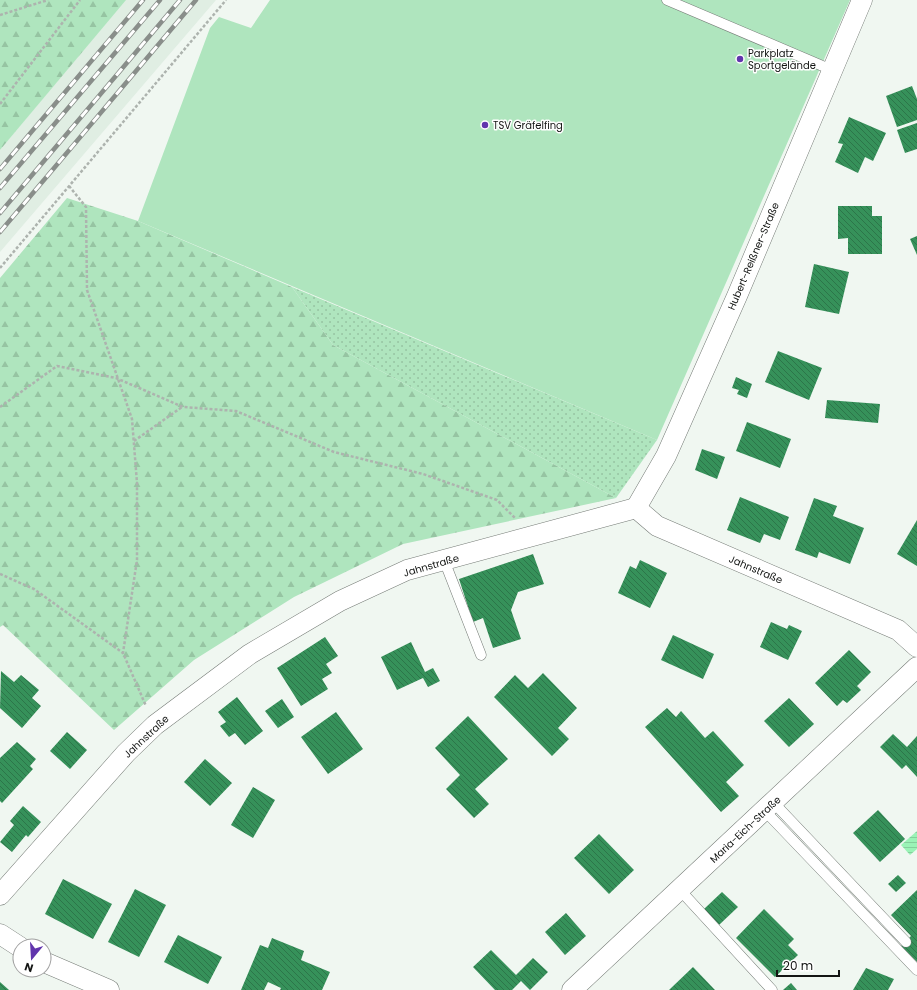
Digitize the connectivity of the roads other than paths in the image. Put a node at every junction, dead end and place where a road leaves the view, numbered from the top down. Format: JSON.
{"nodes":[{"id":1,"x":667,"y":0,"type":"edge"},
{"id":2,"x":862,"y":0,"type":"edge"},
{"id":3,"x":832,"y":70,"type":"junction"},
{"id":4,"x":636,"y":508,"type":"junction"},
{"id":5,"x":444,"y":560,"type":"junction"},
{"id":6,"x":917,"y":647,"type":"edge"},
{"id":7,"x":481,"y":655,"type":"dead end"},
{"id":8,"x":917,"y":667,"type":"edge"},
{"id":9,"x":769,"y":806,"type":"junction"},
{"id":10,"x":680,"y":890,"type":"junction"},
{"id":11,"x":0,"y":895,"type":"edge"},
{"id":12,"x":0,"y":934,"type":"edge"},
{"id":13,"x":12,"y":942,"type":"edge"},
{"id":14,"x":906,"y":942,"type":"dead end"},
{"id":15,"x":52,"y":965,"type":"edge"},
{"id":16,"x":917,"y":970,"type":"edge"},
{"id":17,"x":109,"y":990,"type":"edge"},
{"id":18,"x":572,"y":990,"type":"edge"},
{"id":19,"x":772,"y":990,"type":"edge"}],
"edges":[{"from":1,"to":3,"type":"lane"},
{"from":2,"to":3,"type":"street","name":"Hubert-Reißner-Straße"},
{"from":3,"to":4,"type":"street","name":"Hubert-Reißner-Straße"},
{"from":4,"to":5,"type":"street","name":"Jahnstraße"},
{"from":4,"to":6,"type":"street","name":"Jahnstraße"},
{"from":5,"to":7,"type":"lane"},
{"from":5,"to":11,"type":"street","name":"Jahnstraße"},
{"from":8,"to":9,"type":"street","name":"Maria-Eich-Straße"},
{"from":9,"to":10,"type":"street","name":"Maria-Eich-Straße"},
{"from":9,"to":14,"type":"lane"},
{"from":9,"to":16,"type":"lane"},
{"from":10,"to":18,"type":"street","name":"Maria-Eich-Straße"},
{"from":10,"to":19,"type":"lane"},
{"from":12,"to":13,"type":"street"},
{"from":15,"to":17,"type":"street"}]}
